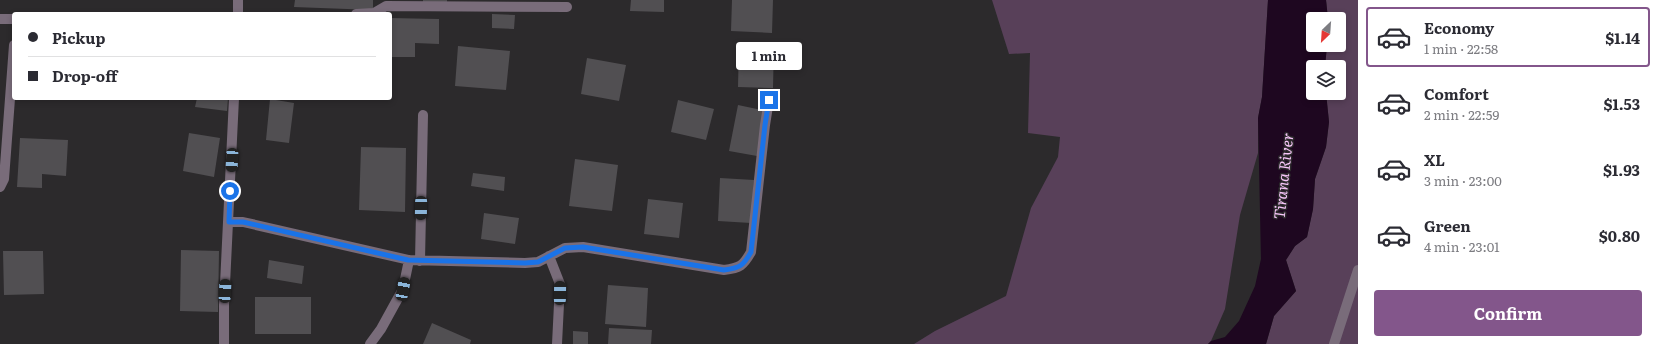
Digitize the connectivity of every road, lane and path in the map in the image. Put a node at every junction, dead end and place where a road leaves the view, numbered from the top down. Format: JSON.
{"nodes":[{"id":1,"x":238,"y":0,"type":"edge"},
{"id":2,"x":567,"y":7,"type":"dead end"},
{"id":3,"x":238,"y":12,"type":"edge"},
{"id":4,"x":376,"y":12,"type":"edge"},
{"id":5,"x":0,"y":19,"type":"edge"},
{"id":6,"x":12,"y":20,"type":"edge"},
{"id":7,"x":12,"y":72,"type":"edge"},
{"id":8,"x":234,"y":100,"type":"edge"},
{"id":9,"x":769,"y":100,"type":"dead end"},
{"id":10,"x":423,"y":115,"type":"dead end"},
{"id":11,"x":0,"y":187,"type":"edge"},
{"id":12,"x":229,"y":222,"type":"junction"},
{"id":13,"x":549,"y":256,"type":"junction"},
{"id":14,"x":408,"y":260,"type":"junction"},
{"id":15,"x":420,"y":261,"type":"junction"},
{"id":16,"x":1358,"y":270,"type":"edge"},
{"id":17,"x":224,"y":344,"type":"edge"},
{"id":18,"x":370,"y":344,"type":"edge"},
{"id":19,"x":556,"y":344,"type":"edge"},
{"id":20,"x":1334,"y":344,"type":"edge"}],
"edges":[{"from":1,"to":3,"type":"street"},
{"from":2,"to":4,"type":"street"},
{"from":5,"to":6,"type":"street"},
{"from":7,"to":11,"type":"street"},
{"from":8,"to":12,"type":"street"},
{"from":9,"to":13,"type":"street"},
{"from":10,"to":15,"type":"street"},
{"from":12,"to":14,"type":"street"},
{"from":12,"to":17,"type":"street"},
{"from":13,"to":15,"type":"street"},
{"from":13,"to":19,"type":"street"},
{"from":14,"to":15,"type":"street"},
{"from":14,"to":18,"type":"street"},
{"from":16,"to":20,"type":"street"}]}
